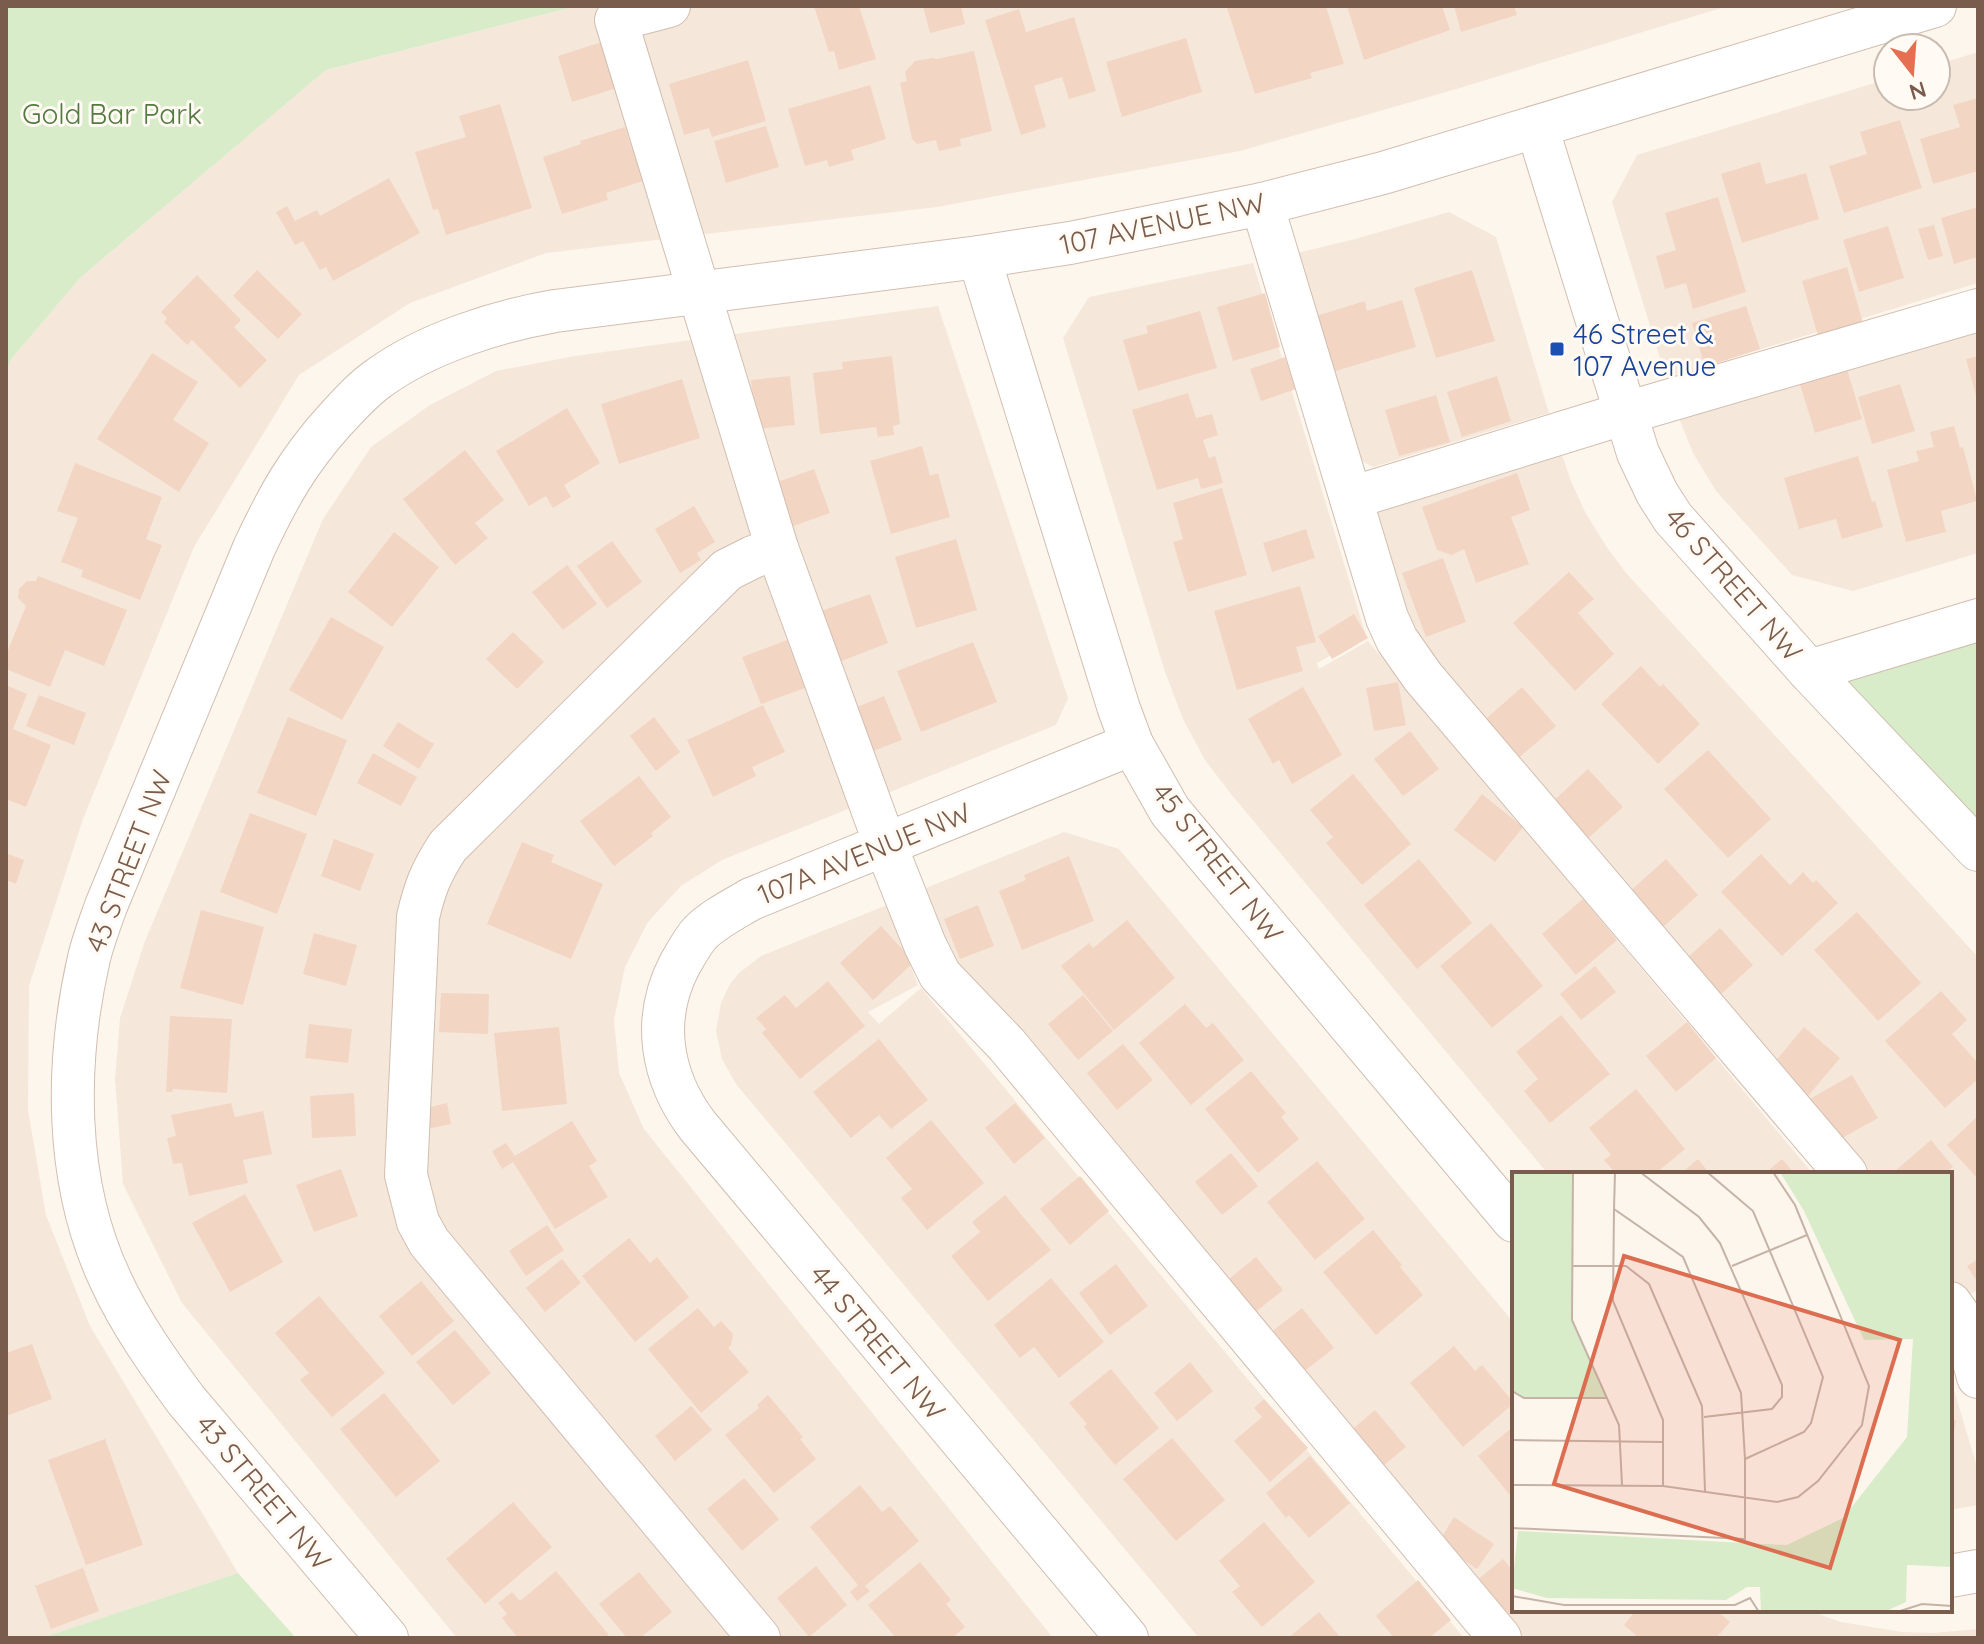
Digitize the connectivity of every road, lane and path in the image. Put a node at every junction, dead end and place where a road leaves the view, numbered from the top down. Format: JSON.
{"nodes":[{"id":1,"x":669,"y":6,"type":"edge"},
{"id":2,"x":1935,"y":6,"type":"edge"},
{"id":3,"x":1537,"y":127,"type":"junction"},
{"id":4,"x":1262,"y":204,"type":"junction"},
{"id":5,"x":979,"y":257,"type":"junction"},
{"id":6,"x":699,"y":293,"type":"junction"},
{"id":7,"x":1978,"y":310,"type":"edge"},
{"id":8,"x":379,"y":378,"type":"joint"},
{"id":9,"x":1626,"y":413,"type":"junction"},
{"id":10,"x":1351,"y":498,"type":"junction"},
{"id":11,"x":777,"y":548,"type":"junction"},
{"id":12,"x":1978,"y":620,"type":"edge"},
{"id":13,"x":1809,"y":671,"type":"junction"},
{"id":14,"x":1132,"y":744,"type":"junction"},
{"id":15,"x":885,"y":844,"type":"junction"},
{"id":16,"x":1978,"y":850,"type":"edge"},
{"id":17,"x":662,"y":1029,"type":"joint"},
{"id":18,"x":1844,"y":1172,"type":"edge"},
{"id":19,"x":1512,"y":1219,"type":"edge"},
{"id":20,"x":1952,"y":1306,"type":"edge"},
{"id":21,"x":1978,"y":1377,"type":"edge"},
{"id":22,"x":1978,"y":1571,"type":"edge"},
{"id":23,"x":1952,"y":1576,"type":"edge"},
{"id":24,"x":387,"y":1638,"type":"edge"},
{"id":25,"x":759,"y":1638,"type":"edge"},
{"id":26,"x":1127,"y":1638,"type":"edge"},
{"id":27,"x":1500,"y":1638,"type":"edge"}],
"edges":[{"from":1,"to":6,"type":"street"},
{"from":2,"to":3,"type":"street","name":"107 AVENUE NW"},
{"from":3,"to":4,"type":"street","name":"107 AVENUE NW"},
{"from":3,"to":9,"type":"street","name":"46 STREET NW"},
{"from":4,"to":5,"type":"street","name":"107 AVENUE NW"},
{"from":4,"to":10,"type":"street"},
{"from":5,"to":6,"type":"street","name":"107 AVENUE NW"},
{"from":5,"to":14,"type":"street","name":"45 STREET NW"},
{"from":6,"to":8,"type":"street","name":"107 AVENUE NW"},
{"from":6,"to":11,"type":"street"},
{"from":7,"to":9,"type":"street"},
{"from":8,"to":24,"type":"street","name":"43 STREET NW"},
{"from":9,"to":10,"type":"street"},
{"from":9,"to":13,"type":"street","name":"46 STREET NW"},
{"from":10,"to":18,"type":"street"},
{"from":11,"to":15,"type":"street"},
{"from":11,"to":25,"type":"street"},
{"from":12,"to":13,"type":"street"},
{"from":13,"to":16,"type":"street","name":"46 STREET NW"},
{"from":14,"to":15,"type":"street","name":"107A AVENUE NW"},
{"from":14,"to":19,"type":"street","name":"45 STREET NW"},
{"from":15,"to":17,"type":"street","name":"107A AVENUE NW"},
{"from":15,"to":27,"type":"street"},
{"from":17,"to":26,"type":"street","name":"44 STREET NW"},
{"from":20,"to":21,"type":"street"},
{"from":22,"to":23,"type":"street"}]}
